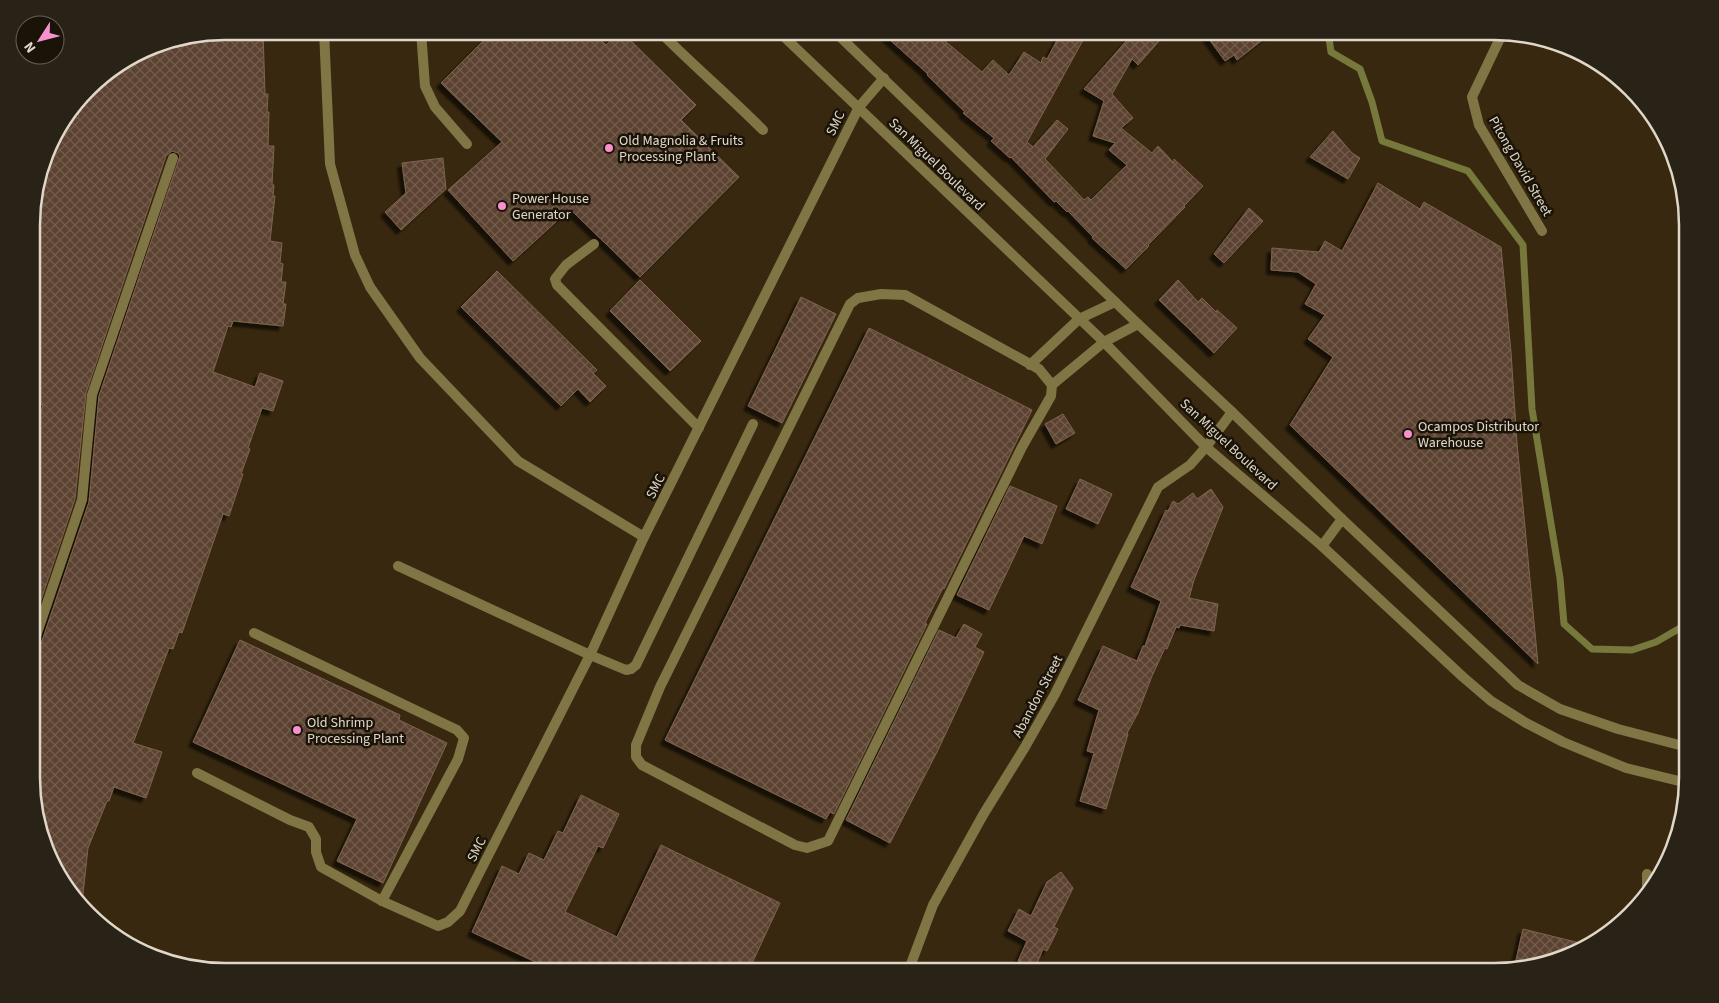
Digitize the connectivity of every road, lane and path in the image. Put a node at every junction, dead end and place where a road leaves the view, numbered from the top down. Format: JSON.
{"nodes":[{"id":1,"x":324,"y":40,"type":"edge"},
{"id":2,"x":422,"y":40,"type":"edge"},
{"id":3,"x":668,"y":40,"type":"edge"},
{"id":4,"x":788,"y":40,"type":"edge"},
{"id":5,"x":844,"y":40,"type":"edge"},
{"id":6,"x":1499,"y":40,"type":"edge"},
{"id":7,"x":884,"y":78,"type":"junction"},
{"id":8,"x":859,"y":107,"type":"junction"},
{"id":9,"x":763,"y":130,"type":"dead end"},
{"id":10,"x":466,"y":144,"type":"dead end"},
{"id":11,"x":173,"y":158,"type":"dead end"},
{"id":12,"x":1542,"y":231,"type":"dead end"},
{"id":13,"x":594,"y":244,"type":"dead end"},
{"id":14,"x":1115,"y":302,"type":"junction"},
{"id":15,"x":1079,"y":319,"type":"junction"},
{"id":16,"x":1138,"y":324,"type":"junction"},
{"id":17,"x":1104,"y":342,"type":"junction"},
{"id":18,"x":1030,"y":365,"type":"junction"},
{"id":19,"x":1052,"y":385,"type":"junction"},
{"id":20,"x":1232,"y":412,"type":"junction"},
{"id":21,"x":753,"y":424,"type":"dead end"},
{"id":22,"x":698,"y":428,"type":"junction"},
{"id":23,"x":1206,"y":447,"type":"junction"},
{"id":24,"x":1342,"y":519,"type":"junction"},
{"id":25,"x":644,"y":537,"type":"junction"},
{"id":26,"x":1322,"y":546,"type":"junction"},
{"id":27,"x":398,"y":566,"type":"dead end"},
{"id":28,"x":40,"y":624,"type":"edge"},
{"id":29,"x":254,"y":633,"type":"dead end"},
{"id":30,"x":590,"y":655,"type":"junction"},
{"id":31,"x":1679,"y":745,"type":"edge"},
{"id":32,"x":197,"y":773,"type":"dead end"},
{"id":33,"x":1679,"y":781,"type":"edge"},
{"id":34,"x":1647,"y":874,"type":"dead end"},
{"id":35,"x":1647,"y":882,"type":"edge"},
{"id":36,"x":382,"y":901,"type":"junction"},
{"id":37,"x":911,"y":963,"type":"edge"}],
"edges":[{"from":1,"to":25,"type":"street"},
{"from":2,"to":10,"type":"street"},
{"from":3,"to":9,"type":"street"},
{"from":4,"to":8,"type":"street","name":"San Miguel Boulevard"},
{"from":5,"to":7,"type":"street","name":"San Miguel Boulevard"},
{"from":6,"to":12,"type":"street","name":"Pitong David Street"},
{"from":7,"to":8,"type":"street","name":"SMC"},
{"from":7,"to":14,"type":"street","name":"San Miguel Boulevard"},
{"from":8,"to":15,"type":"street","name":"San Miguel Boulevard"},
{"from":8,"to":22,"type":"street","name":"SMC"},
{"from":11,"to":28,"type":"street"},
{"from":13,"to":22,"type":"street"},
{"from":14,"to":15,"type":"street"},
{"from":14,"to":16,"type":"street","name":"San Miguel Boulevard"},
{"from":15,"to":17,"type":"street","name":"San Miguel Boulevard"},
{"from":15,"to":18,"type":"street"},
{"from":16,"to":17,"type":"street"},
{"from":16,"to":20,"type":"street","name":"San Miguel Boulevard"},
{"from":17,"to":19,"type":"street"},
{"from":17,"to":23,"type":"street","name":"San Miguel Boulevard"},
{"from":18,"to":19,"type":"street"},
{"from":18,"to":19,"type":"street"},
{"from":20,"to":23,"type":"street","name":"Abandon Street"},
{"from":20,"to":24,"type":"street","name":"San Miguel Boulevard"},
{"from":21,"to":30,"type":"street"},
{"from":22,"to":25,"type":"street","name":"SMC"},
{"from":23,"to":26,"type":"street","name":"San Miguel Boulevard"},
{"from":23,"to":37,"type":"street","name":"Abandon Street"},
{"from":24,"to":26,"type":"street"},
{"from":24,"to":31,"type":"street","name":"San Miguel Boulevard"},
{"from":25,"to":30,"type":"street","name":"SMC"},
{"from":26,"to":33,"type":"street","name":"San Miguel Boulevard"},
{"from":27,"to":30,"type":"street"},
{"from":29,"to":36,"type":"street"},
{"from":30,"to":36,"type":"street","name":"SMC"},
{"from":32,"to":36,"type":"street"},
{"from":34,"to":35,"type":"street"}]}
